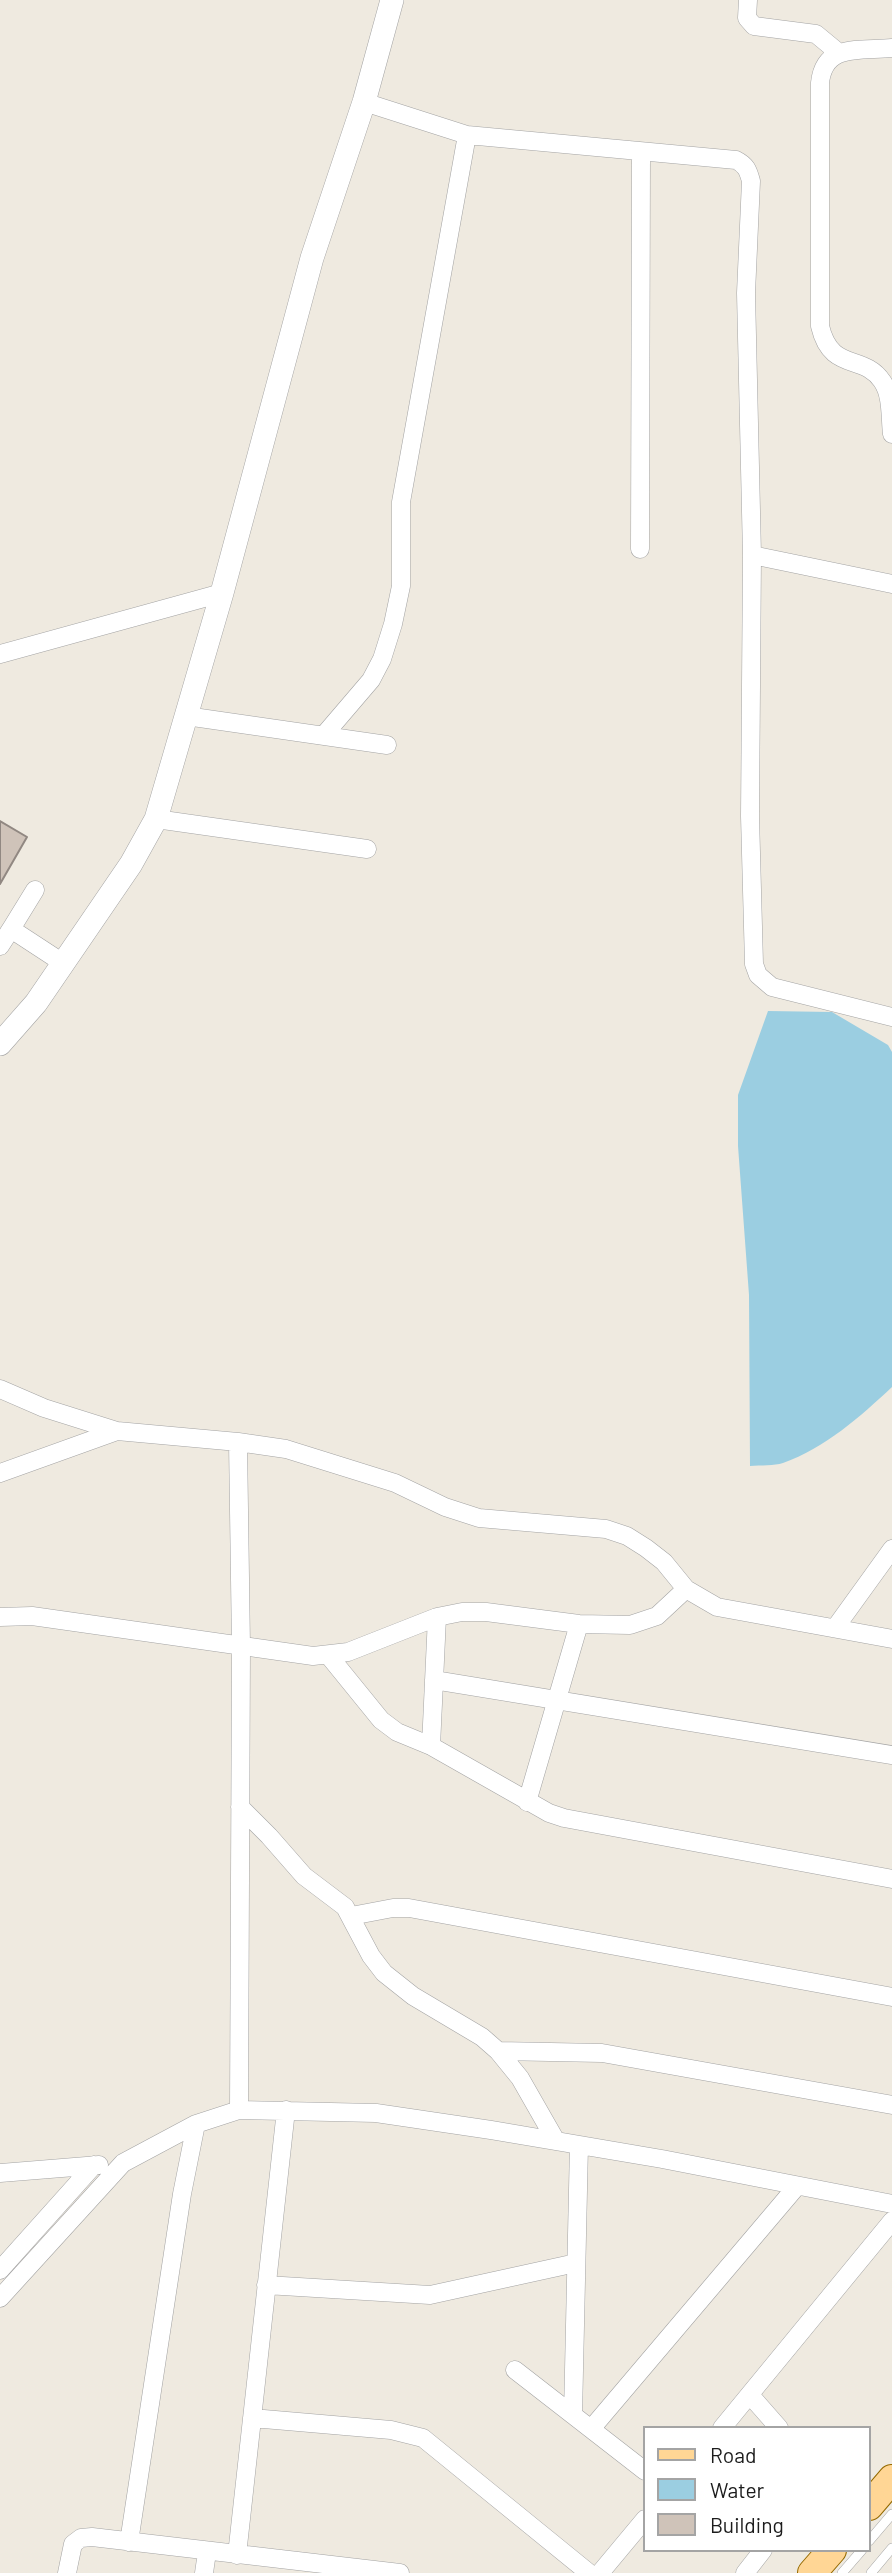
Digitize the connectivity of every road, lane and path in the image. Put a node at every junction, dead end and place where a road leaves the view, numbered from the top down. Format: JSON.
{"nodes":[{"id":1,"x":393,"y":0,"type":"edge"},
{"id":2,"x":748,"y":0,"type":"edge"},
{"id":3,"x":892,"y":48,"type":"edge"},
{"id":4,"x":839,"y":53,"type":"junction"},
{"id":5,"x":364,"y":102,"type":"junction"},
{"id":6,"x":467,"y":135,"type":"junction"},
{"id":7,"x":641,"y":152,"type":"junction"},
{"id":8,"x":892,"y":433,"type":"edge"},
{"id":9,"x":640,"y":549,"type":"dead end"},
{"id":10,"x":751,"y":555,"type":"junction"},
{"id":11,"x":892,"y":584,"type":"edge"},
{"id":12,"x":222,"y":593,"type":"junction"},
{"id":13,"x":0,"y":653,"type":"edge"},
{"id":14,"x":186,"y":716,"type":"junction"},
{"id":15,"x":324,"y":735,"type":"junction"},
{"id":16,"x":387,"y":745,"type":"dead end"},
{"id":17,"x":156,"y":819,"type":"junction"},
{"id":18,"x":367,"y":849,"type":"dead end"},
{"id":19,"x":35,"y":890,"type":"dead end"},
{"id":20,"x":11,"y":929,"type":"junction"},
{"id":21,"x":0,"y":946,"type":"edge"},
{"id":22,"x":63,"y":963,"type":"junction"},
{"id":23,"x":892,"y":1017,"type":"edge"},
{"id":24,"x":0,"y":1044,"type":"edge"},
{"id":25,"x":0,"y":1389,"type":"edge"},
{"id":26,"x":117,"y":1431,"type":"junction"},
{"id":27,"x":238,"y":1442,"type":"junction"},
{"id":28,"x":0,"y":1473,"type":"edge"},
{"id":29,"x":892,"y":1549,"type":"edge"},
{"id":30,"x":685,"y":1589,"type":"junction"},
{"id":31,"x":0,"y":1617,"type":"edge"},
{"id":32,"x":436,"y":1617,"type":"junction"},
{"id":33,"x":579,"y":1624,"type":"junction"},
{"id":34,"x":835,"y":1628,"type":"junction"},
{"id":35,"x":892,"y":1639,"type":"edge"},
{"id":36,"x":241,"y":1647,"type":"junction"},
{"id":37,"x":329,"y":1656,"type":"junction"},
{"id":38,"x":434,"y":1681,"type":"junction"},
{"id":39,"x":557,"y":1699,"type":"junction"},
{"id":40,"x":431,"y":1746,"type":"junction"},
{"id":41,"x":892,"y":1755,"type":"edge"},
{"id":42,"x":527,"y":1802,"type":"junction"},
{"id":43,"x":240,"y":1807,"type":"junction"},
{"id":44,"x":892,"y":1878,"type":"edge"},
{"id":45,"x":351,"y":1916,"type":"junction"},
{"id":46,"x":892,"y":1997,"type":"edge"},
{"id":47,"x":498,"y":2051,"type":"junction"},
{"id":48,"x":892,"y":2105,"type":"edge"},
{"id":49,"x":239,"y":2110,"type":"junction"},
{"id":50,"x":286,"y":2110,"type":"junction"},
{"id":51,"x":196,"y":2124,"type":"junction"},
{"id":52,"x":556,"y":2141,"type":"junction"},
{"id":53,"x":579,"y":2145,"type":"junction"},
{"id":54,"x":123,"y":2163,"type":"junction"},
{"id":55,"x":94,"y":2165,"type":"junction"},
{"id":56,"x":0,"y":2173,"type":"edge"},
{"id":57,"x":797,"y":2186,"type":"junction"},
{"id":58,"x":892,"y":2204,"type":"edge"},
{"id":59,"x":892,"y":2221,"type":"edge"},
{"id":60,"x":576,"y":2263,"type":"junction"},
{"id":61,"x":0,"y":2270,"type":"edge"},
{"id":62,"x":266,"y":2286,"type":"junction"},
{"id":63,"x":0,"y":2298,"type":"edge"},
{"id":64,"x":515,"y":2370,"type":"dead end"},
{"id":65,"x":750,"y":2395,"type":"junction"},
{"id":66,"x":573,"y":2415,"type":"junction"},
{"id":67,"x":252,"y":2417,"type":"junction"},
{"id":68,"x":724,"y":2426,"type":"edge"},
{"id":69,"x":777,"y":2426,"type":"edge"},
{"id":70,"x":591,"y":2429,"type":"junction"},
{"id":71,"x":644,"y":2470,"type":"edge"},
{"id":72,"x":892,"y":2479,"type":"edge"},
{"id":73,"x":871,"y":2505,"type":"edge"},
{"id":74,"x":892,"y":2514,"type":"edge"},
{"id":75,"x":644,"y":2520,"type":"edge"},
{"id":76,"x":871,"y":2539,"type":"edge"},
{"id":77,"x":129,"y":2542,"type":"junction"},
{"id":78,"x":892,"y":2548,"type":"edge"},
{"id":79,"x":206,"y":2552,"type":"junction"},
{"id":80,"x":761,"y":2552,"type":"edge"},
{"id":81,"x":830,"y":2552,"type":"edge"},
{"id":82,"x":860,"y":2552,"type":"edge"},
{"id":83,"x":237,"y":2555,"type":"junction"},
{"id":84,"x":67,"y":2573,"type":"edge"},
{"id":85,"x":204,"y":2573,"type":"edge"},
{"id":86,"x":400,"y":2573,"type":"edge"},
{"id":87,"x":589,"y":2573,"type":"edge"},
{"id":88,"x":600,"y":2573,"type":"edge"},
{"id":89,"x":745,"y":2573,"type":"edge"},
{"id":90,"x":813,"y":2573,"type":"edge"},
{"id":91,"x":842,"y":2573,"type":"edge"},
{"id":92,"x":871,"y":2573,"type":"edge"}],
"edges":[{"from":1,"to":5,"type":"street"},
{"from":2,"to":4,"type":"street"},
{"from":3,"to":4,"type":"street"},
{"from":4,"to":8,"type":"street"},
{"from":5,"to":6,"type":"street"},
{"from":5,"to":12,"type":"street"},
{"from":6,"to":7,"type":"street"},
{"from":6,"to":15,"type":"street"},
{"from":7,"to":9,"type":"street"},
{"from":7,"to":10,"type":"street"},
{"from":10,"to":11,"type":"street"},
{"from":10,"to":23,"type":"street"},
{"from":12,"to":13,"type":"street"},
{"from":12,"to":14,"type":"street"},
{"from":14,"to":15,"type":"street"},
{"from":14,"to":17,"type":"street"},
{"from":15,"to":16,"type":"street"},
{"from":17,"to":18,"type":"street"},
{"from":17,"to":22,"type":"street"},
{"from":19,"to":20,"type":"street"},
{"from":20,"to":21,"type":"street"},
{"from":20,"to":22,"type":"street"},
{"from":22,"to":24,"type":"street"},
{"from":25,"to":26,"type":"street"},
{"from":26,"to":27,"type":"street"},
{"from":26,"to":28,"type":"street"},
{"from":27,"to":30,"type":"street"},
{"from":27,"to":36,"type":"street"},
{"from":29,"to":34,"type":"street"},
{"from":30,"to":33,"type":"street"},
{"from":30,"to":34,"type":"street"},
{"from":31,"to":36,"type":"street"},
{"from":32,"to":33,"type":"street"},
{"from":32,"to":37,"type":"street"},
{"from":32,"to":38,"type":"street"},
{"from":33,"to":39,"type":"street"},
{"from":34,"to":35,"type":"street"},
{"from":36,"to":37,"type":"street"},
{"from":36,"to":43,"type":"street"},
{"from":37,"to":40,"type":"street"},
{"from":38,"to":39,"type":"street"},
{"from":38,"to":40,"type":"street"},
{"from":39,"to":41,"type":"street"},
{"from":39,"to":42,"type":"street"},
{"from":40,"to":42,"type":"street"},
{"from":42,"to":44,"type":"street"},
{"from":43,"to":45,"type":"street"},
{"from":43,"to":49,"type":"street"},
{"from":45,"to":46,"type":"street"},
{"from":45,"to":47,"type":"street"},
{"from":47,"to":48,"type":"street"},
{"from":47,"to":52,"type":"street"},
{"from":49,"to":50,"type":"street"},
{"from":49,"to":51,"type":"street"},
{"from":50,"to":52,"type":"street"},
{"from":50,"to":62,"type":"street"},
{"from":51,"to":54,"type":"street"},
{"from":51,"to":77,"type":"street"},
{"from":52,"to":53,"type":"street"},
{"from":53,"to":57,"type":"street"},
{"from":53,"to":60,"type":"street"},
{"from":54,"to":55,"type":"street"},
{"from":54,"to":63,"type":"street"},
{"from":55,"to":56,"type":"street"},
{"from":55,"to":61,"type":"street"},
{"from":57,"to":58,"type":"street"},
{"from":57,"to":70,"type":"street"},
{"from":59,"to":65,"type":"street"},
{"from":60,"to":62,"type":"street"},
{"from":60,"to":66,"type":"street"},
{"from":62,"to":67,"type":"street"},
{"from":64,"to":66,"type":"street"},
{"from":65,"to":68,"type":"street"},
{"from":65,"to":69,"type":"street"},
{"from":66,"to":70,"type":"street"},
{"from":67,"to":83,"type":"street"},
{"from":67,"to":87,"type":"street"},
{"from":70,"to":71,"type":"street"},
{"from":72,"to":73,"type":"main road"},
{"from":74,"to":76,"type":"lane"},
{"from":75,"to":88,"type":"street"},
{"from":77,"to":79,"type":"street"},
{"from":77,"to":84,"type":"street"},
{"from":78,"to":92,"type":"lane"},
{"from":79,"to":83,"type":"street"},
{"from":79,"to":85,"type":"street"},
{"from":80,"to":89,"type":"street"},
{"from":81,"to":90,"type":"main road"},
{"from":82,"to":91,"type":"lane"},
{"from":83,"to":86,"type":"street"}]}
